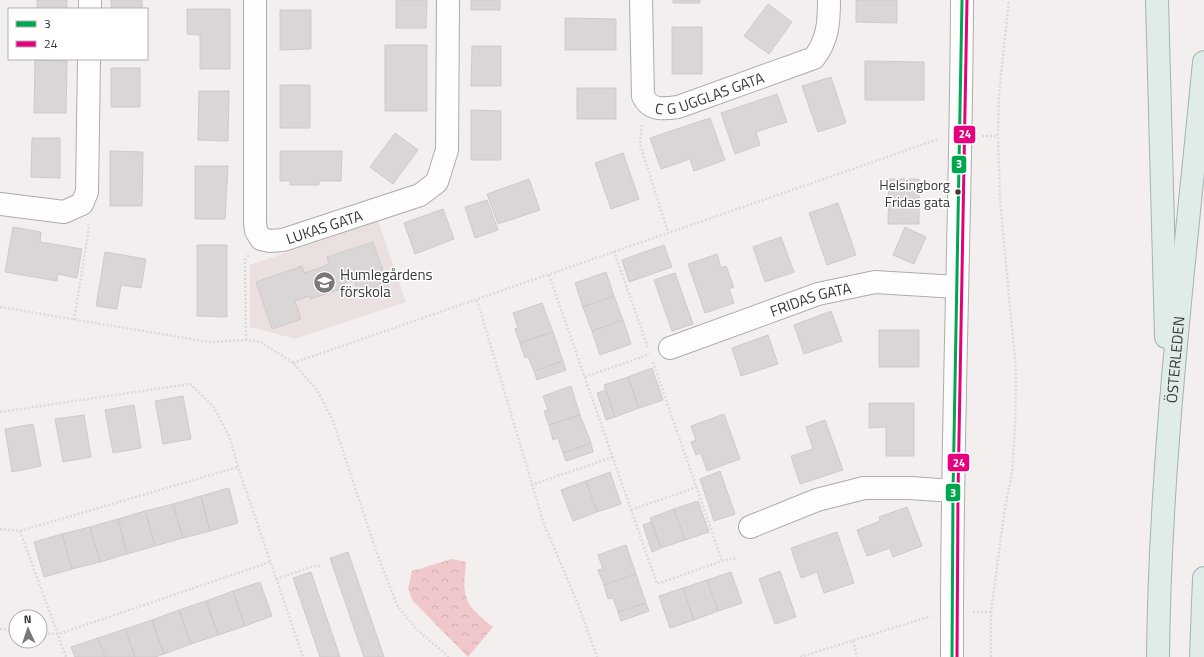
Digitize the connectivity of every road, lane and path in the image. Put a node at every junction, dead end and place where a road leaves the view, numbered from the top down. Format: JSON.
{"nodes":[{"id":1,"x":255,"y":0,"type":"edge"},
{"id":2,"x":448,"y":0,"type":"edge"},
{"id":3,"x":641,"y":0,"type":"edge"},
{"id":4,"x":829,"y":0,"type":"edge"},
{"id":5,"x":962,"y":0,"type":"edge"},
{"id":6,"x":1010,"y":0,"type":"edge"},
{"id":7,"x":1157,"y":0,"type":"edge"},
{"id":8,"x":89,"y":60,"type":"edge"},
{"id":9,"x":1204,"y":62,"type":"edge"},
{"id":10,"x":652,"y":107,"type":"junction"},
{"id":11,"x":961,"y":136,"type":"junction"},
{"id":12,"x":998,"y":136,"type":"junction"},
{"id":13,"x":0,"y":204,"type":"edge"},
{"id":14,"x":82,"y":204,"type":"junction"},
{"id":15,"x":668,"y":232,"type":"junction"},
{"id":16,"x":261,"y":239,"type":"junction"},
{"id":17,"x":614,"y":251,"type":"junction"},
{"id":18,"x":549,"y":275,"type":"junction"},
{"id":19,"x":957,"y":287,"type":"junction"},
{"id":20,"x":477,"y":300,"type":"junction"},
{"id":21,"x":0,"y":307,"type":"edge"},
{"id":22,"x":74,"y":320,"type":"junction"},
{"id":23,"x":246,"y":340,"type":"junction"},
{"id":24,"x":660,"y":351,"type":"junction"},
{"id":25,"x":293,"y":363,"type":"junction"},
{"id":26,"x":584,"y":377,"type":"junction"},
{"id":27,"x":0,"y":412,"type":"edge"},
{"id":28,"x":1169,"y":434,"type":"junction"},
{"id":29,"x":613,"y":457,"type":"junction"},
{"id":30,"x":238,"y":467,"type":"junction"},
{"id":31,"x":531,"y":485,"type":"junction"},
{"id":32,"x":697,"y":487,"type":"junction"},
{"id":33,"x":953,"y":491,"type":"junction"},
{"id":34,"x":631,"y":510,"type":"junction"},
{"id":35,"x":750,"y":527,"type":"dead end"},
{"id":36,"x":0,"y":529,"type":"edge"},
{"id":37,"x":20,"y":531,"type":"junction"},
{"id":38,"x":738,"y":558,"type":"dead end"},
{"id":39,"x":270,"y":562,"type":"junction"},
{"id":40,"x":722,"y":562,"type":"junction"},
{"id":41,"x":322,"y":566,"type":"dead end"},
{"id":42,"x":1204,"y":578,"type":"edge"},
{"id":43,"x":276,"y":579,"type":"junction"},
{"id":44,"x":952,"y":611,"type":"junction"},
{"id":45,"x":991,"y":612,"type":"junction"},
{"id":46,"x":48,"y":633,"type":"edge"},
{"id":47,"x":59,"y":634,"type":"junction"},
{"id":48,"x":853,"y":641,"type":"junction"},
{"id":49,"x":66,"y":657,"type":"edge"},
{"id":50,"x":303,"y":657,"type":"edge"},
{"id":51,"x":449,"y":657,"type":"edge"},
{"id":52,"x":597,"y":657,"type":"edge"},
{"id":53,"x":800,"y":657,"type":"edge"},
{"id":54,"x":857,"y":657,"type":"edge"},
{"id":55,"x":952,"y":657,"type":"edge"},
{"id":56,"x":991,"y":657,"type":"edge"},
{"id":57,"x":1158,"y":657,"type":"edge"},
{"id":58,"x":1201,"y":657,"type":"edge"}],
"edges":[{"from":1,"to":16,"type":"street"},
{"from":2,"to":16,"type":"street","name":"LUKAS GATA"},
{"from":3,"to":10,"type":"street","name":"C G UGGLAS GATA"},
{"from":4,"to":10,"type":"street","name":"C G UGGLAS GATA"},
{"from":5,"to":11,"type":"street"},
{"from":6,"to":12,"type":"path"},
{"from":7,"to":28,"type":"main road"},
{"from":8,"to":14,"type":"street"},
{"from":9,"to":28,"type":"main road","name":"ÖSTERLEDEN"},
{"from":10,"to":15,"type":"path"},
{"from":11,"to":12,"type":"path"},
{"from":11,"to":15,"type":"path"},
{"from":11,"to":19,"type":"street"},
{"from":12,"to":45,"type":"path"},
{"from":13,"to":14,"type":"street"},
{"from":14,"to":22,"type":"path"},
{"from":15,"to":17,"type":"path"},
{"from":16,"to":23,"type":"path"},
{"from":17,"to":18,"type":"path"},
{"from":17,"to":24,"type":"path"},
{"from":18,"to":20,"type":"path"},
{"from":18,"to":26,"type":"path"},
{"from":19,"to":24,"type":"street","name":"FRIDAS GATA"},
{"from":19,"to":33,"type":"street"},
{"from":20,"to":25,"type":"path"},
{"from":20,"to":31,"type":"path"},
{"from":21,"to":22,"type":"path"},
{"from":22,"to":23,"type":"path"},
{"from":23,"to":25,"type":"path"},
{"from":24,"to":26,"type":"path"},
{"from":24,"to":32,"type":"path"},
{"from":25,"to":51,"type":"path"},
{"from":26,"to":29,"type":"path"},
{"from":27,"to":30,"type":"path"},
{"from":28,"to":57,"type":"main road","name":"ÖSTERLEDEN"},
{"from":29,"to":31,"type":"path"},
{"from":29,"to":34,"type":"path"},
{"from":30,"to":37,"type":"path"},
{"from":30,"to":39,"type":"path"},
{"from":31,"to":52,"type":"path"},
{"from":32,"to":34,"type":"path"},
{"from":32,"to":40,"type":"path"},
{"from":33,"to":35,"type":"street"},
{"from":33,"to":44,"type":"street"},
{"from":34,"to":40,"type":"path"},
{"from":36,"to":37,"type":"path"},
{"from":37,"to":47,"type":"path"},
{"from":38,"to":40,"type":"path"},
{"from":39,"to":43,"type":"path"},
{"from":39,"to":47,"type":"path"},
{"from":41,"to":43,"type":"path"},
{"from":42,"to":58,"type":"main road"},
{"from":43,"to":50,"type":"path"},
{"from":44,"to":45,"type":"path"},
{"from":44,"to":48,"type":"path"},
{"from":44,"to":55,"type":"street"},
{"from":45,"to":56,"type":"path"},
{"from":46,"to":47,"type":"path"},
{"from":47,"to":49,"type":"path"},
{"from":48,"to":53,"type":"path"},
{"from":48,"to":54,"type":"path"}]}
